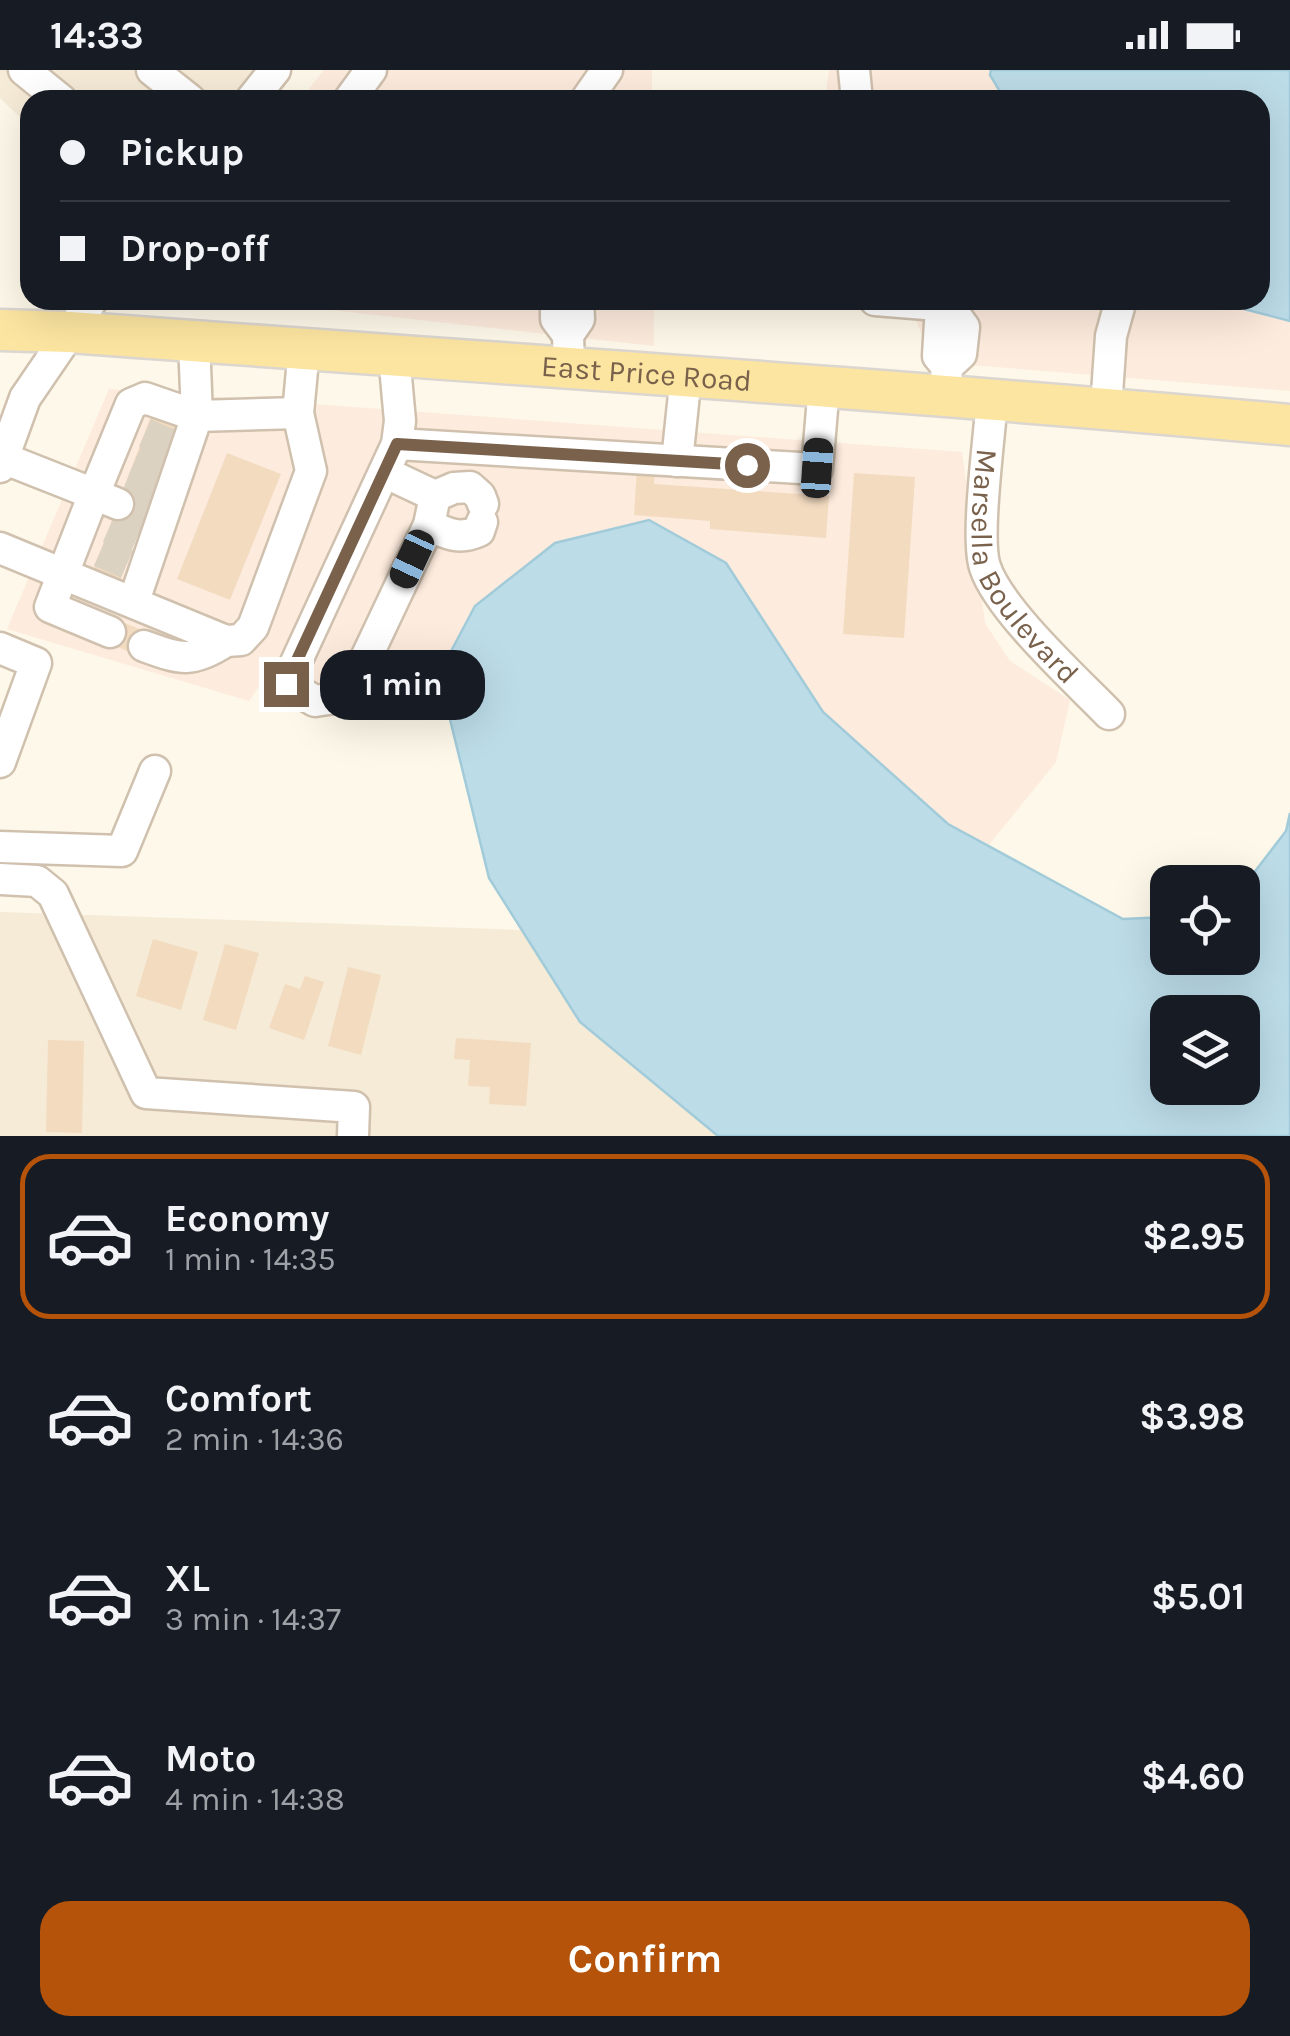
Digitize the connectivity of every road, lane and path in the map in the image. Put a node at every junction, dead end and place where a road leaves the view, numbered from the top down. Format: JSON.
{"nodes":[{"id":1,"x":24,"y":70,"type":"edge"},
{"id":2,"x":152,"y":70,"type":"edge"},
{"id":3,"x":276,"y":70,"type":"edge"},
{"id":4,"x":49,"y":90,"type":"edge"},
{"id":5,"x":177,"y":90,"type":"edge"},
{"id":6,"x":260,"y":90,"type":"edge"},
{"id":7,"x":556,"y":310,"type":"edge"},
{"id":8,"x":579,"y":310,"type":"edge"},
{"id":9,"x":953,"y":310,"type":"edge"},
{"id":10,"x":1118,"y":310,"type":"edge"},
{"id":11,"x":81,"y":316,"type":"edge"},
{"id":12,"x":0,"y":330,"type":"edge"},
{"id":13,"x":194,"y":341,"type":"junction"},
{"id":14,"x":304,"y":349,"type":"junction"},
{"id":15,"x":568,"y":351,"type":"junction"},
{"id":16,"x":394,"y":355,"type":"junction"},
{"id":17,"x":686,"y":375,"type":"junction"},
{"id":18,"x":946,"y":381,"type":"junction"},
{"id":19,"x":824,"y":386,"type":"junction"},
{"id":20,"x":992,"y":398,"type":"junction"},
{"id":21,"x":1106,"y":408,"type":"junction"},
{"id":22,"x":298,"y":413,"type":"junction"},
{"id":23,"x":197,"y":416,"type":"junction"},
{"id":24,"x":1290,"y":425,"type":"edge"},
{"id":25,"x":390,"y":458,"type":"junction"},
{"id":26,"x":677,"y":461,"type":"junction"},
{"id":27,"x":2,"y":463,"type":"edge"},
{"id":28,"x":134,"y":498,"type":"junction"},
{"id":29,"x":432,"y":510,"type":"junction"},
{"id":30,"x":0,"y":548,"type":"edge"},
{"id":31,"x":64,"y":574,"type":"junction"},
{"id":32,"x":134,"y":601,"type":"junction"},
{"id":33,"x":110,"y":632,"type":"dead end"},
{"id":34,"x":226,"y":641,"type":"junction"},
{"id":35,"x":144,"y":646,"type":"dead end"},
{"id":36,"x":0,"y":648,"type":"edge"},
{"id":37,"x":1109,"y":714,"type":"dead end"},
{"id":38,"x":0,"y":762,"type":"edge"},
{"id":39,"x":155,"y":771,"type":"dead end"},
{"id":40,"x":0,"y":848,"type":"edge"},
{"id":41,"x":0,"y":880,"type":"edge"},
{"id":42,"x":353,"y":1136,"type":"edge"}],
"edges":[{"from":1,"to":4,"type":"street"},
{"from":2,"to":5,"type":"street"},
{"from":3,"to":6,"type":"street"},
{"from":7,"to":15,"type":"street"},
{"from":8,"to":15,"type":"street"},
{"from":9,"to":18,"type":"street"},
{"from":10,"to":21,"type":"street"},
{"from":11,"to":12,"type":"main road","name":"East Price Road"},
{"from":11,"to":13,"type":"main road","name":"East Price Road"},
{"from":11,"to":27,"type":"street"},
{"from":13,"to":14,"type":"main road","name":"East Price Road"},
{"from":13,"to":23,"type":"street"},
{"from":14,"to":16,"type":"main road","name":"East Price Road"},
{"from":14,"to":22,"type":"street"},
{"from":15,"to":16,"type":"main road","name":"East Price Road"},
{"from":15,"to":17,"type":"main road","name":"East Price Road"},
{"from":16,"to":25,"type":"street"},
{"from":17,"to":19,"type":"main road","name":"East Price Road"},
{"from":17,"to":26,"type":"street"},
{"from":18,"to":19,"type":"main road","name":"East Price Road"},
{"from":18,"to":20,"type":"main road","name":"East Price Road"},
{"from":19,"to":26,"type":"street"},
{"from":20,"to":21,"type":"main road","name":"East Price Road"},
{"from":20,"to":37,"type":"street","name":"Marsella Boulevard"},
{"from":21,"to":24,"type":"main road","name":"East Price Road"},
{"from":22,"to":23,"type":"street"},
{"from":22,"to":34,"type":"street"},
{"from":23,"to":28,"type":"street"},
{"from":23,"to":28,"type":"street"},
{"from":25,"to":26,"type":"street"},
{"from":25,"to":29,"type":"street"},
{"from":25,"to":29,"type":"street"},
{"from":27,"to":28,"type":"street"},
{"from":28,"to":31,"type":"street"},
{"from":28,"to":32,"type":"street"},
{"from":29,"to":29,"type":"street"},
{"from":30,"to":31,"type":"street"},
{"from":31,"to":32,"type":"street"},
{"from":31,"to":33,"type":"street"},
{"from":32,"to":34,"type":"street"},
{"from":34,"to":35,"type":"street"},
{"from":36,"to":38,"type":"street"},
{"from":39,"to":40,"type":"street"},
{"from":41,"to":42,"type":"street"}]}
